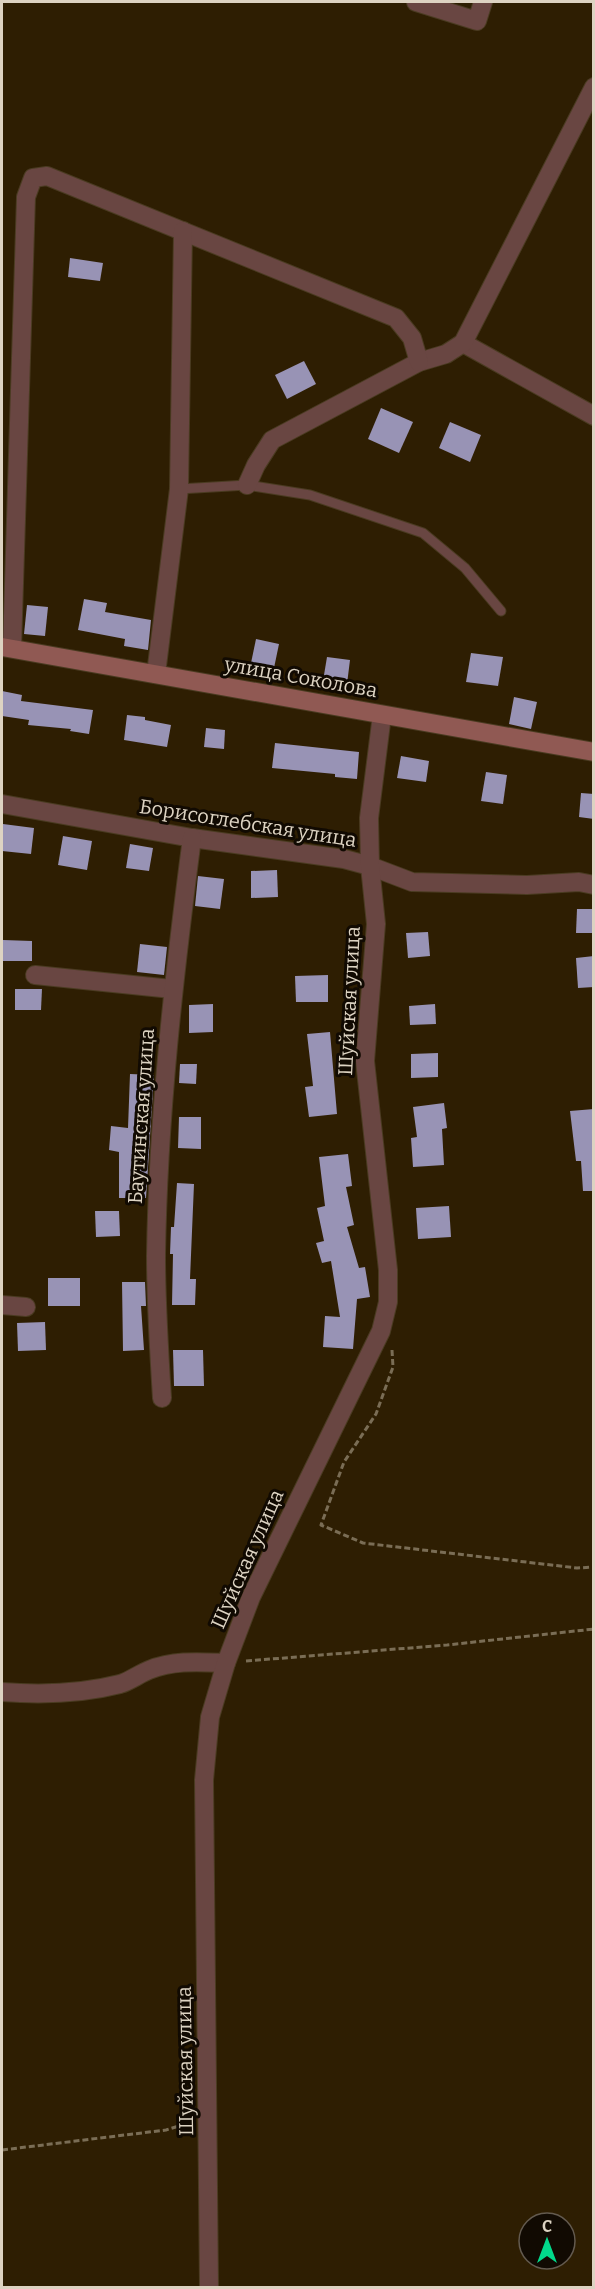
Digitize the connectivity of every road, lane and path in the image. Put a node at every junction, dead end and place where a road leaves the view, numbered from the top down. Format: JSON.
{"nodes":[{"id":1,"x":416,"y":2,"type":"edge"},
{"id":2,"x":483,"y":2,"type":"edge"},
{"id":3,"x":594,"y":87,"type":"edge"},
{"id":4,"x":183,"y":231,"type":"junction"},
{"id":5,"x":463,"y":344,"type":"junction"},
{"id":6,"x":419,"y":362,"type":"junction"},
{"id":7,"x":594,"y":416,"type":"edge"},
{"id":8,"x":248,"y":485,"type":"junction"},
{"id":9,"x":179,"y":489,"type":"junction"},
{"id":10,"x":501,"y":611,"type":"dead end"},
{"id":11,"x":7,"y":647,"type":"edge"},
{"id":12,"x":156,"y":674,"type":"junction"},
{"id":13,"x":382,"y":715,"type":"junction"},
{"id":14,"x":594,"y":752,"type":"edge"},
{"id":15,"x":2,"y":804,"type":"edge"},
{"id":16,"x":192,"y":838,"type":"junction"},
{"id":17,"x":370,"y":866,"type":"junction"},
{"id":18,"x":594,"y":885,"type":"edge"},
{"id":19,"x":35,"y":975,"type":"dead end"},
{"id":20,"x":172,"y":989,"type":"junction"},
{"id":21,"x":2,"y":1305,"type":"edge"},
{"id":22,"x":26,"y":1307,"type":"dead end"},
{"id":23,"x":392,"y":1346,"type":"dead end"},
{"id":24,"x":162,"y":1398,"type":"dead end"},
{"id":25,"x":594,"y":1567,"type":"edge"},
{"id":26,"x":594,"y":1629,"type":"edge"},
{"id":27,"x":226,"y":1663,"type":"junction"},
{"id":28,"x":2,"y":1692,"type":"edge"},
{"id":29,"x":208,"y":2118,"type":"junction"},
{"id":30,"x":2,"y":2150,"type":"edge"},
{"id":31,"x":209,"y":2288,"type":"edge"}],
"edges":[{"from":1,"to":2,"type":"street"},
{"from":3,"to":5,"type":"street"},
{"from":4,"to":6,"type":"street"},
{"from":4,"to":9,"type":"street"},
{"from":4,"to":11,"type":"street"},
{"from":5,"to":6,"type":"street"},
{"from":5,"to":7,"type":"street"},
{"from":6,"to":8,"type":"street"},
{"from":8,"to":9,"type":"lane"},
{"from":8,"to":10,"type":"lane"},
{"from":9,"to":12,"type":"street"},
{"from":11,"to":12,"type":"main road","name":"улица Соколова"},
{"from":12,"to":13,"type":"main road","name":"улица Соколова"},
{"from":13,"to":14,"type":"main road","name":"улица Соколова"},
{"from":13,"to":17,"type":"street","name":"Шуйская улица"},
{"from":15,"to":16,"type":"street","name":"Борисоглебская улица"},
{"from":16,"to":17,"type":"street","name":"Борисоглебская улица"},
{"from":16,"to":20,"type":"street","name":"Баутинская улица"},
{"from":17,"to":18,"type":"street","name":"Борисоглебская улица"},
{"from":17,"to":27,"type":"street","name":"Шуйская улица"},
{"from":19,"to":20,"type":"street"},
{"from":20,"to":24,"type":"street","name":"Баутинская улица"},
{"from":21,"to":22,"type":"street"},
{"from":23,"to":25,"type":"path"},
{"from":26,"to":27,"type":"path"},
{"from":27,"to":28,"type":"street"},
{"from":27,"to":29,"type":"street","name":"Шуйская улица"},
{"from":29,"to":30,"type":"path"},
{"from":29,"to":31,"type":"street","name":"Шуйская улица"}]}
